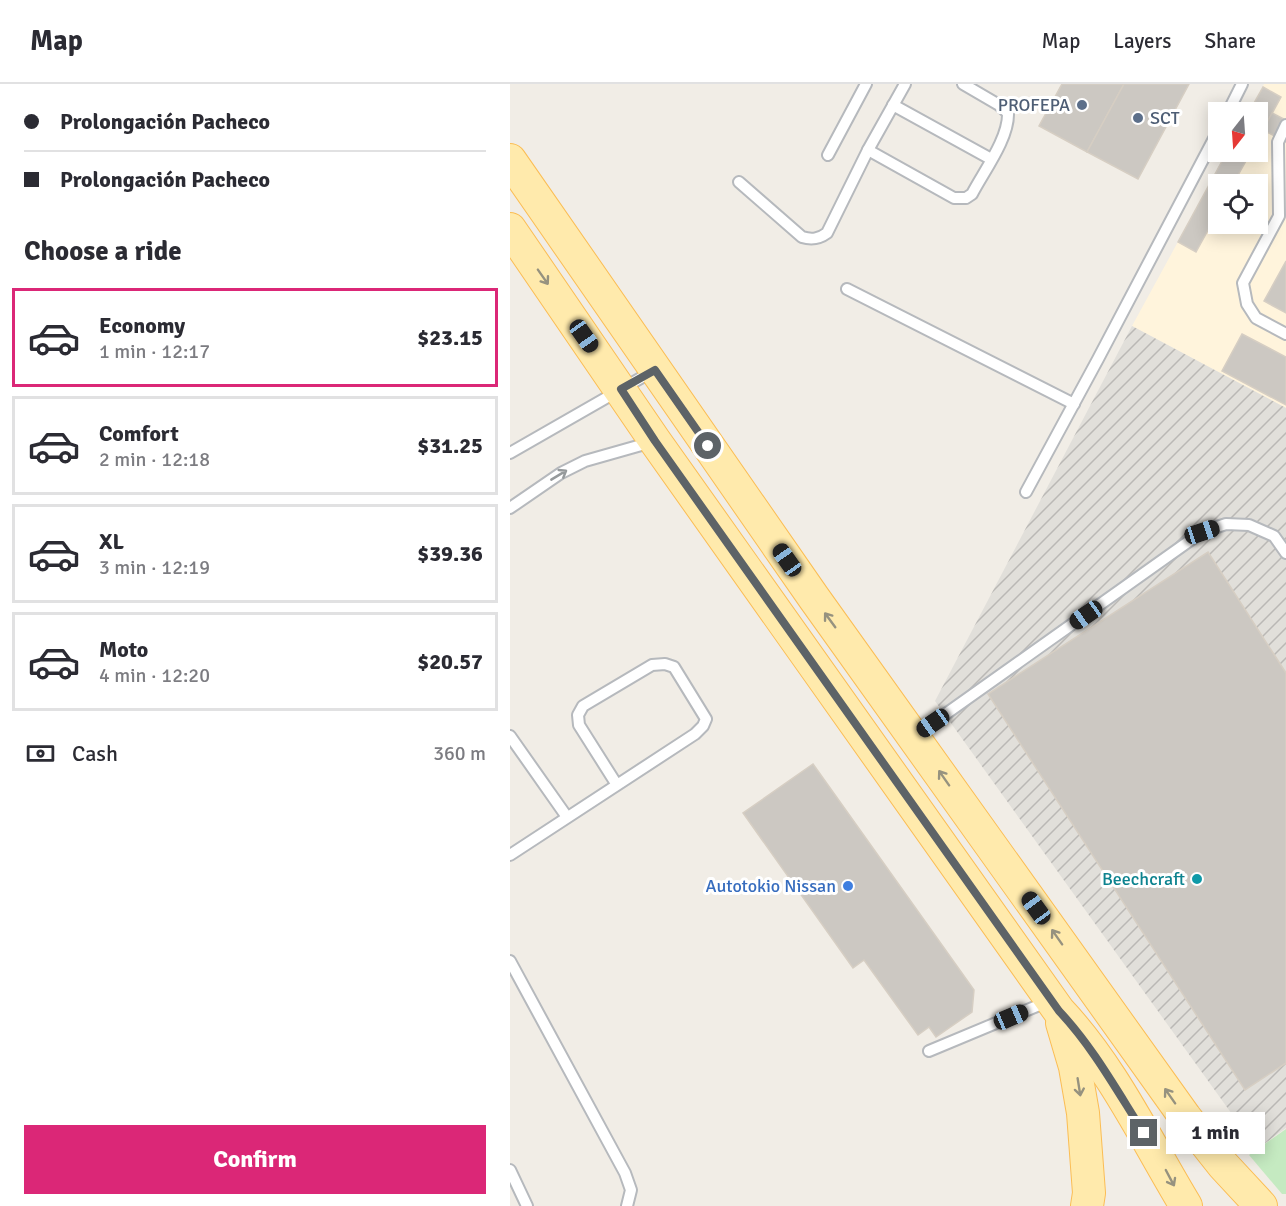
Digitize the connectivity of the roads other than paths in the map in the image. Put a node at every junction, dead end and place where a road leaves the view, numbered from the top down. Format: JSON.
{"nodes":[{"id":1,"x":866,"y":84,"type":"edge"},
{"id":2,"x":905,"y":84,"type":"edge"},
{"id":3,"x":963,"y":84,"type":"edge"},
{"id":4,"x":1242,"y":84,"type":"edge"},
{"id":5,"x":1233,"y":102,"type":"edge"},
{"id":6,"x":893,"y":105,"type":"junction"},
{"id":7,"x":1286,"y":125,"type":"edge"},
{"id":8,"x":868,"y":150,"type":"junction"},
{"id":9,"x":1208,"y":150,"type":"edge"},
{"id":10,"x":828,"y":155,"type":"dead end"},
{"id":11,"x":991,"y":159,"type":"junction"},
{"id":12,"x":510,"y":160,"type":"edge"},
{"id":13,"x":739,"y":182,"type":"dead end"},
{"id":14,"x":510,"y":229,"type":"edge"},
{"id":15,"x":847,"y":289,"type":"dead end"},
{"id":16,"x":1286,"y":334,"type":"edge"},
{"id":17,"x":655,"y":370,"type":"junction"},
{"id":18,"x":621,"y":389,"type":"junction"},
{"id":19,"x":1074,"y":404,"type":"junction"},
{"id":20,"x":655,"y":441,"type":"junction"},
{"id":21,"x":510,"y":453,"type":"edge"},
{"id":22,"x":1026,"y":492,"type":"dead end"},
{"id":23,"x":510,"y":508,"type":"edge"},
{"id":24,"x":1286,"y":553,"type":"edge"},
{"id":25,"x":510,"y":736,"type":"edge"},
{"id":26,"x":914,"y":736,"type":"junction"},
{"id":27,"x":616,"y":785,"type":"junction"},
{"id":28,"x":567,"y":817,"type":"junction"},
{"id":29,"x":510,"y":855,"type":"edge"},
{"id":30,"x":510,"y":961,"type":"edge"},
{"id":31,"x":1055,"y":1005,"type":"junction"},
{"id":32,"x":929,"y":1051,"type":"dead end"},
{"id":33,"x":510,"y":1170,"type":"edge"},
{"id":34,"x":527,"y":1206,"type":"edge"},
{"id":35,"x":627,"y":1206,"type":"edge"},
{"id":36,"x":1088,"y":1206,"type":"edge"},
{"id":37,"x":1186,"y":1206,"type":"edge"},
{"id":38,"x":1260,"y":1206,"type":"edge"}],
"edges":[{"from":1,"to":10,"type":"lane"},
{"from":2,"to":6,"type":"lane"},
{"from":3,"to":11,"type":"lane"},
{"from":4,"to":5,"type":"lane"},
{"from":6,"to":8,"type":"lane"},
{"from":6,"to":11,"type":"lane"},
{"from":7,"to":16,"type":"lane"},
{"from":8,"to":11,"type":"lane"},
{"from":8,"to":13,"type":"lane"},
{"from":9,"to":19,"type":"lane"},
{"from":12,"to":17,"type":"main road"},
{"from":14,"to":18,"type":"main road","one_way":true},
{"from":15,"to":19,"type":"lane"},
{"from":17,"to":18,"type":"lane"},
{"from":26,"to":17,"type":"main road","one_way":true},
{"from":18,"to":20,"type":"main road"},
{"from":18,"to":21,"type":"lane"},
{"from":19,"to":22,"type":"lane"},
{"from":23,"to":20,"type":"lane","one_way":true},
{"from":20,"to":31,"type":"main road"},
{"from":24,"to":26,"type":"lane"},
{"from":25,"to":28,"type":"lane"},
{"from":38,"to":26,"type":"main road","one_way":true},
{"from":27,"to":27,"type":"lane"},
{"from":27,"to":28,"type":"lane"},
{"from":28,"to":29,"type":"lane"},
{"from":30,"to":35,"type":"lane"},
{"from":31,"to":32,"type":"lane"},
{"from":31,"to":36,"type":"main road","one_way":true},
{"from":31,"to":37,"type":"main road","one_way":true},
{"from":33,"to":34,"type":"lane"}]}
